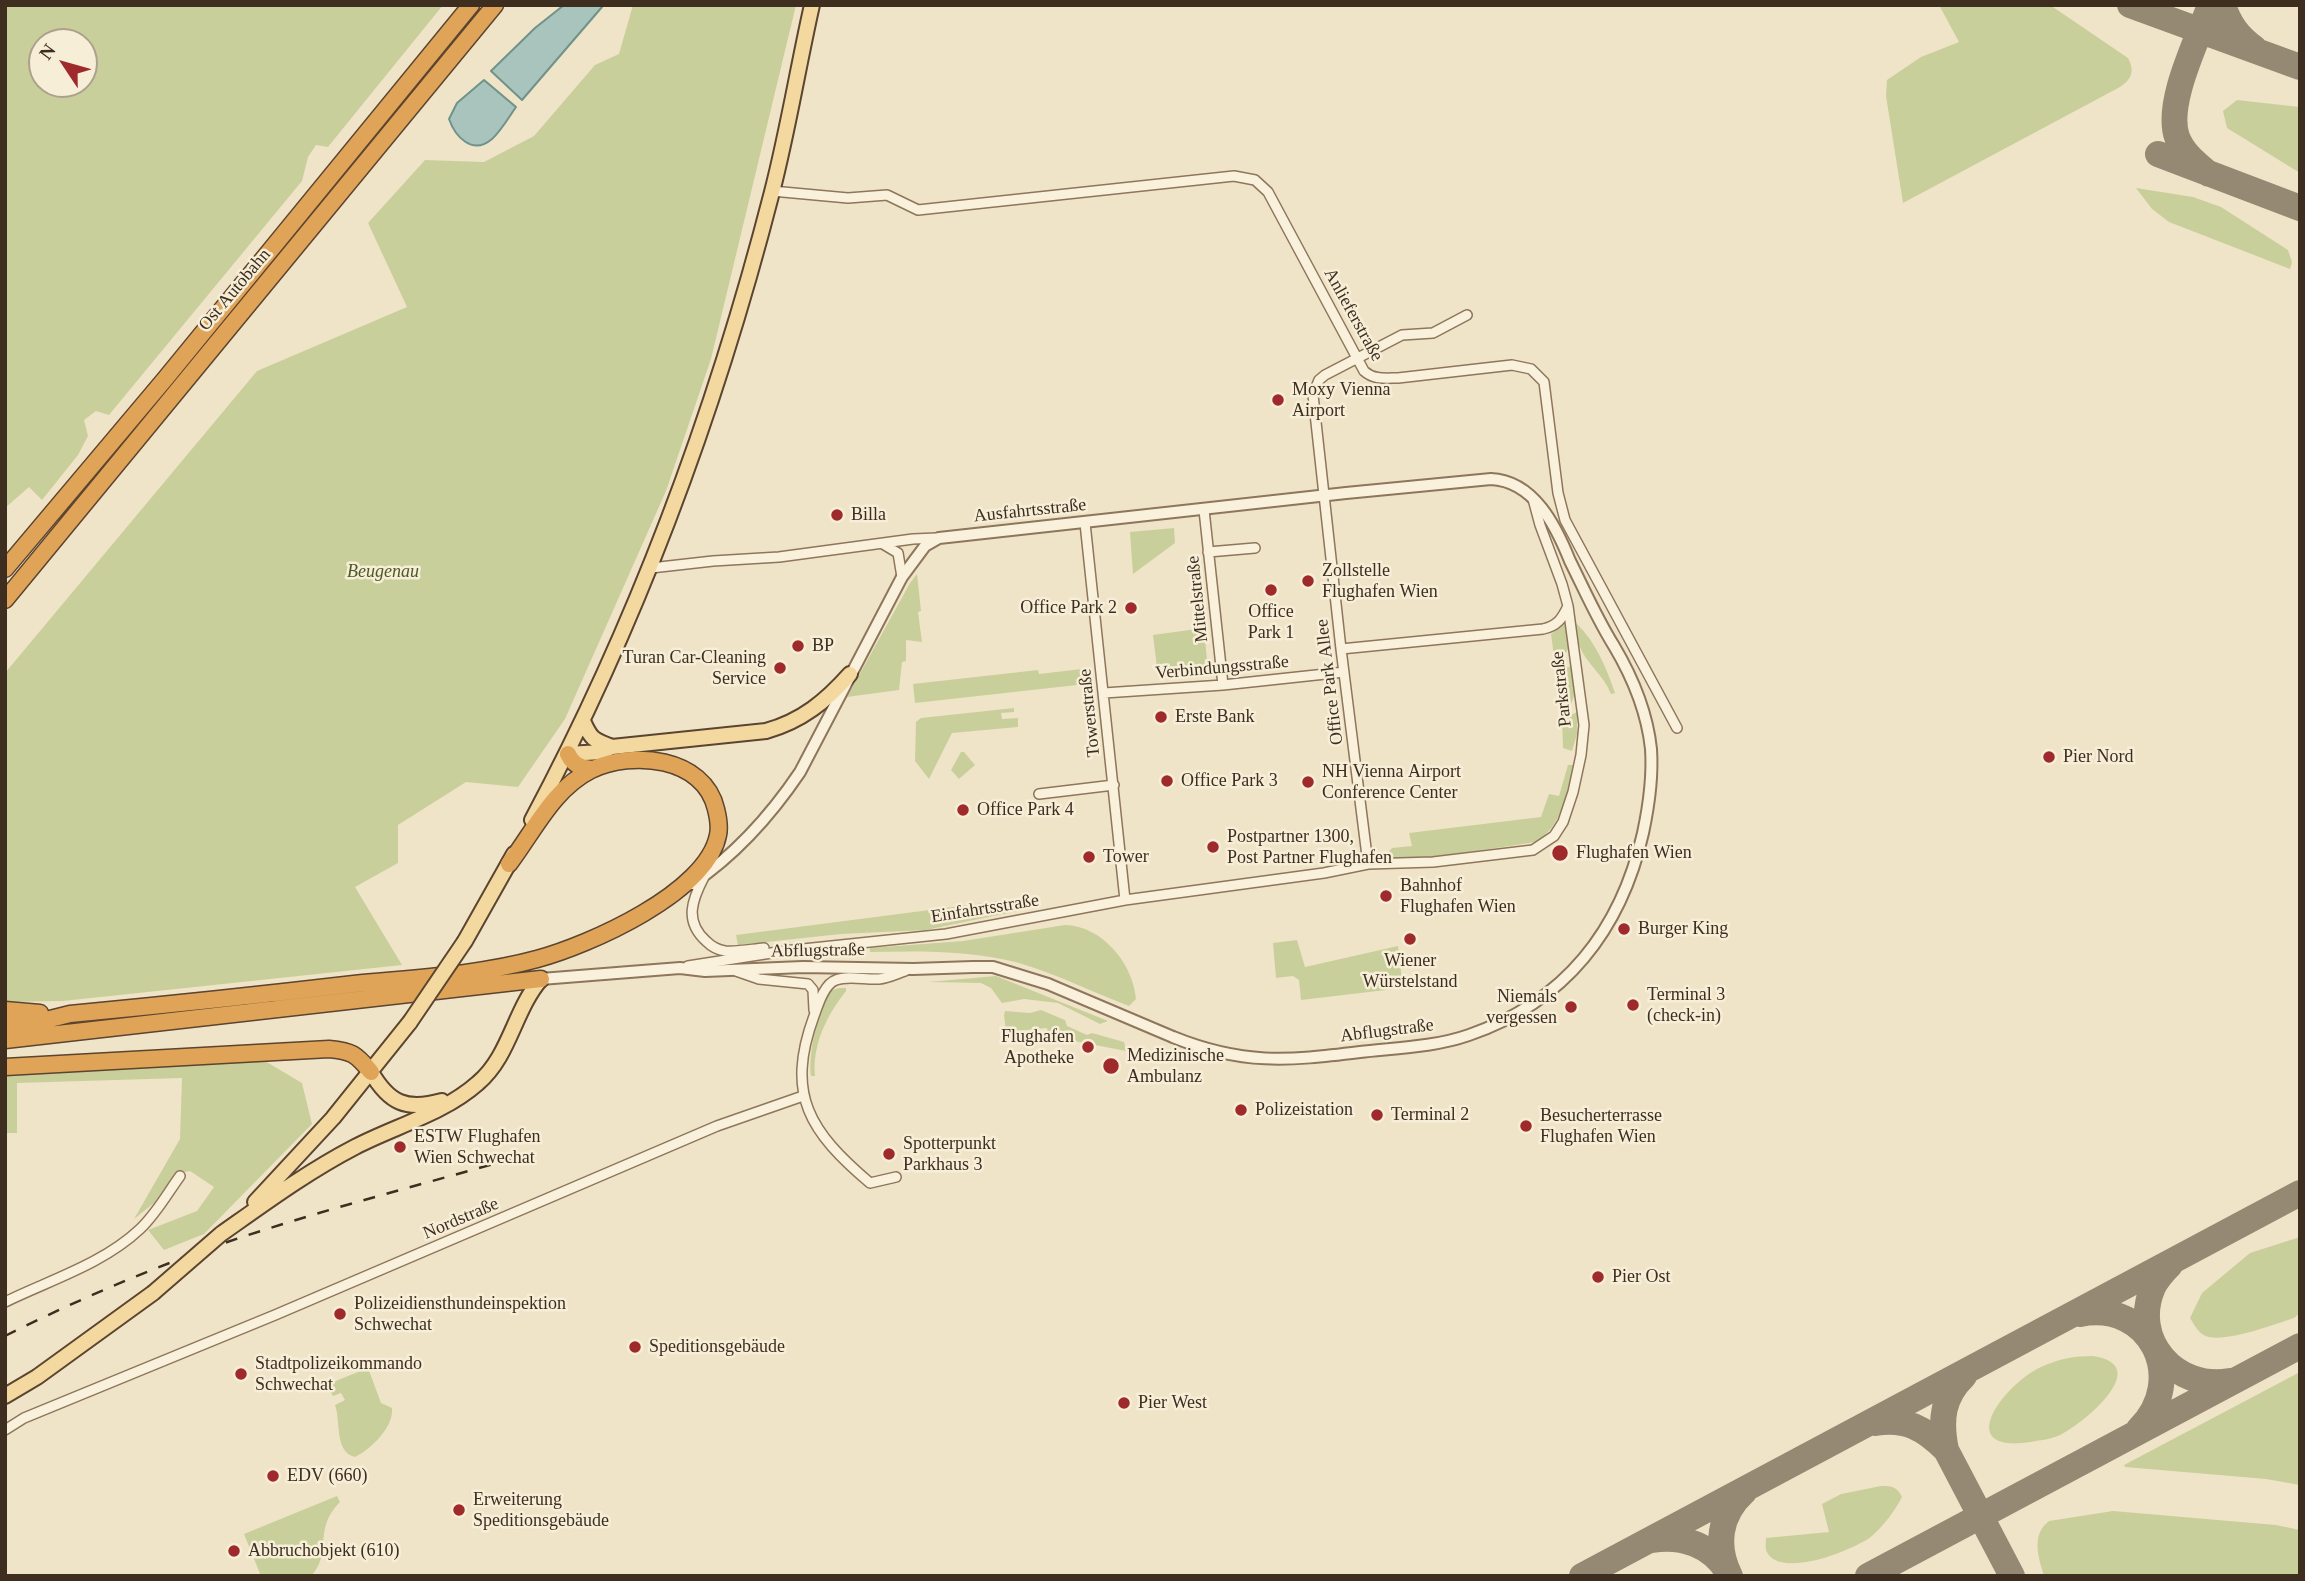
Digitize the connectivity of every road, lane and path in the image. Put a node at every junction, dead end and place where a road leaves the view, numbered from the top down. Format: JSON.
{"nodes":[{"id":1,"x":471,"y":5,"type":"edge"},
{"id":2,"x":495,"y":5,"type":"edge"},
{"id":3,"x":812,"y":5,"type":"edge"},
{"id":4,"x":772,"y":191,"type":"junction"},
{"id":5,"x":1467,"y":315,"type":"dead end"},
{"id":6,"x":1357,"y":358,"type":"junction"},
{"id":7,"x":1325,"y":495,"type":"junction"},
{"id":8,"x":1532,"y":498,"type":"junction"},
{"id":9,"x":1204,"y":510,"type":"junction"},
{"id":10,"x":1086,"y":523,"type":"junction"},
{"id":11,"x":939,"y":538,"type":"junction"},
{"id":12,"x":881,"y":544,"type":"junction"},
{"id":13,"x":1255,"y":548,"type":"dead end"},
{"id":14,"x":1208,"y":552,"type":"junction"},
{"id":15,"x":651,"y":568,"type":"junction"},
{"id":16,"x":5,"y":569,"type":"edge"},
{"id":17,"x":902,"y":577,"type":"junction"},
{"id":18,"x":5,"y":600,"type":"edge"},
{"id":19,"x":1568,"y":606,"type":"junction"},
{"id":20,"x":1341,"y":649,"type":"junction"},
{"id":21,"x":1344,"y":672,"type":"junction"},
{"id":22,"x":850,"y":674,"type":"junction"},
{"id":23,"x":1223,"y":685,"type":"junction"},
{"id":24,"x":1104,"y":693,"type":"junction"},
{"id":25,"x":583,"y":721,"type":"junction"},
{"id":26,"x":1677,"y":728,"type":"dead end"},
{"id":27,"x":612,"y":747,"type":"junction"},
{"id":28,"x":568,"y":754,"type":"junction"},
{"id":29,"x":592,"y":769,"type":"junction"},
{"id":30,"x":1114,"y":785,"type":"junction"},
{"id":31,"x":1039,"y":794,"type":"dead end"},
{"id":32,"x":1433,"y":862,"type":"joint"},
{"id":33,"x":509,"y":864,"type":"junction"},
{"id":34,"x":1368,"y":864,"type":"junction"},
{"id":35,"x":705,"y":876,"type":"junction"},
{"id":36,"x":1125,"y":900,"type":"junction"},
{"id":37,"x":660,"y":904,"type":"junction"},
{"id":38,"x":784,"y":951,"type":"junction"},
{"id":39,"x":680,"y":968,"type":"junction"},
{"id":40,"x":913,"y":969,"type":"junction"},
{"id":41,"x":735,"y":970,"type":"junction"},
{"id":42,"x":541,"y":979,"type":"junction"},
{"id":43,"x":5,"y":1010,"type":"edge"},
{"id":44,"x":71,"y":1014,"type":"junction"},
{"id":45,"x":814,"y":1017,"type":"junction"},
{"id":46,"x":5,"y":1024,"type":"edge"},
{"id":47,"x":5,"y":1040,"type":"edge"},
{"id":48,"x":5,"y":1067,"type":"edge"},
{"id":49,"x":371,"y":1072,"type":"junction"},
{"id":50,"x":462,"y":1095,"type":"junction"},
{"id":51,"x":803,"y":1096,"type":"junction"},
{"id":52,"x":180,"y":1176,"type":"dead end"},
{"id":53,"x":896,"y":1177,"type":"dead end"},
{"id":54,"x":221,"y":1234,"type":"junction"},
{"id":55,"x":5,"y":1302,"type":"edge"},
{"id":56,"x":5,"y":1396,"type":"edge"},
{"id":57,"x":5,"y":1430,"type":"edge"}],
"edges":[{"from":1,"to":16,"type":"highway","name":"Ost Autobahn"},
{"from":2,"to":18,"type":"highway","name":"Ost Autobahn"},
{"from":3,"to":4,"type":"main road"},
{"from":4,"to":6,"type":"street","name":"Anlieferstraße"},
{"from":4,"to":15,"type":"main road"},
{"from":5,"to":6,"type":"street","name":"Office Park Allee"},
{"from":6,"to":7,"type":"street","name":"Office Park Allee"},
{"from":6,"to":26,"type":"street","name":"Anlieferstraße"},
{"from":7,"to":8,"type":"street","name":"Ausfahrtsstraße"},
{"from":7,"to":9,"type":"street","name":"Ausfahrtsstraße"},
{"from":7,"to":20,"type":"street","name":"Office Park Allee"},
{"from":8,"to":19,"type":"street","name":"Parkstraße"},
{"from":8,"to":40,"type":"street","name":"Abflugstraße","bridge":true},
{"from":9,"to":10,"type":"street","name":"Ausfahrtsstraße"},
{"from":9,"to":14,"type":"street","name":"Mittelstraße"},
{"from":10,"to":11,"type":"street","name":"Ausfahrtsstraße"},
{"from":10,"to":24,"type":"street","name":"Towerstraße"},
{"from":11,"to":12,"type":"street"},
{"from":11,"to":17,"type":"street"},
{"from":12,"to":15,"type":"street"},
{"from":12,"to":17,"type":"street"},
{"from":13,"to":14,"type":"street"},
{"from":14,"to":23,"type":"street","name":"Mittelstraße"},
{"from":15,"to":25,"type":"main road"},
{"from":17,"to":22,"type":"street"},
{"from":19,"to":20,"type":"street"},
{"from":19,"to":32,"type":"street","name":"Parkstraße"},
{"from":20,"to":21,"type":"street","name":"Office Park Allee"},
{"from":21,"to":23,"type":"street","name":"Verbindungsstraße"},
{"from":21,"to":34,"type":"street","name":"Office Park Allee"},
{"from":22,"to":27,"type":"main road"},
{"from":22,"to":35,"type":"street"},
{"from":23,"to":24,"type":"street","name":"Verbindungsstraße"},
{"from":24,"to":30,"type":"street","name":"Towerstraße"},
{"from":25,"to":27,"type":"main road"},
{"from":25,"to":28,"type":"main road"},
{"from":27,"to":28,"type":"main road"},
{"from":28,"to":29,"type":"highway"},
{"from":28,"to":33,"type":"main road"},
{"from":29,"to":33,"type":"highway"},
{"from":29,"to":37,"type":"highway"},
{"from":30,"to":31,"type":"street"},
{"from":30,"to":36,"type":"street","name":"Towerstraße"},
{"from":32,"to":34,"type":"street","name":"Einfahrtsstraße"},
{"from":33,"to":49,"type":"main road","bridge":true},
{"from":34,"to":36,"type":"street","name":"Einfahrtsstraße"},
{"from":35,"to":37,"type":"street"},
{"from":35,"to":38,"type":"street"},
{"from":36,"to":38,"type":"street","name":"Einfahrtsstraße"},
{"from":37,"to":44,"type":"highway"},
{"from":38,"to":39,"type":"street","name":"Einfahrtsstraße"},
{"from":39,"to":41,"type":"street","name":"Abflugstraße"},
{"from":39,"to":42,"type":"street","name":"Einfahrtsstraße"},
{"from":40,"to":41,"type":"street","name":"Abflugstraße"},
{"from":40,"to":45,"type":"street"},
{"from":41,"to":45,"type":"street"},
{"from":42,"to":47,"type":"highway"},
{"from":42,"to":50,"type":"main road"},
{"from":43,"to":44,"type":"highway"},
{"from":44,"to":46,"type":"highway"},
{"from":45,"to":51,"type":"street"},
{"from":48,"to":49,"type":"highway"},
{"from":49,"to":50,"type":"main road"},
{"from":49,"to":54,"type":"main road"},
{"from":50,"to":54,"type":"main road"},
{"from":51,"to":53,"type":"street"},
{"from":51,"to":57,"type":"street","name":"Nordstraße"},
{"from":52,"to":55,"type":"street"},
{"from":54,"to":56,"type":"main road","bridge":true}]}
